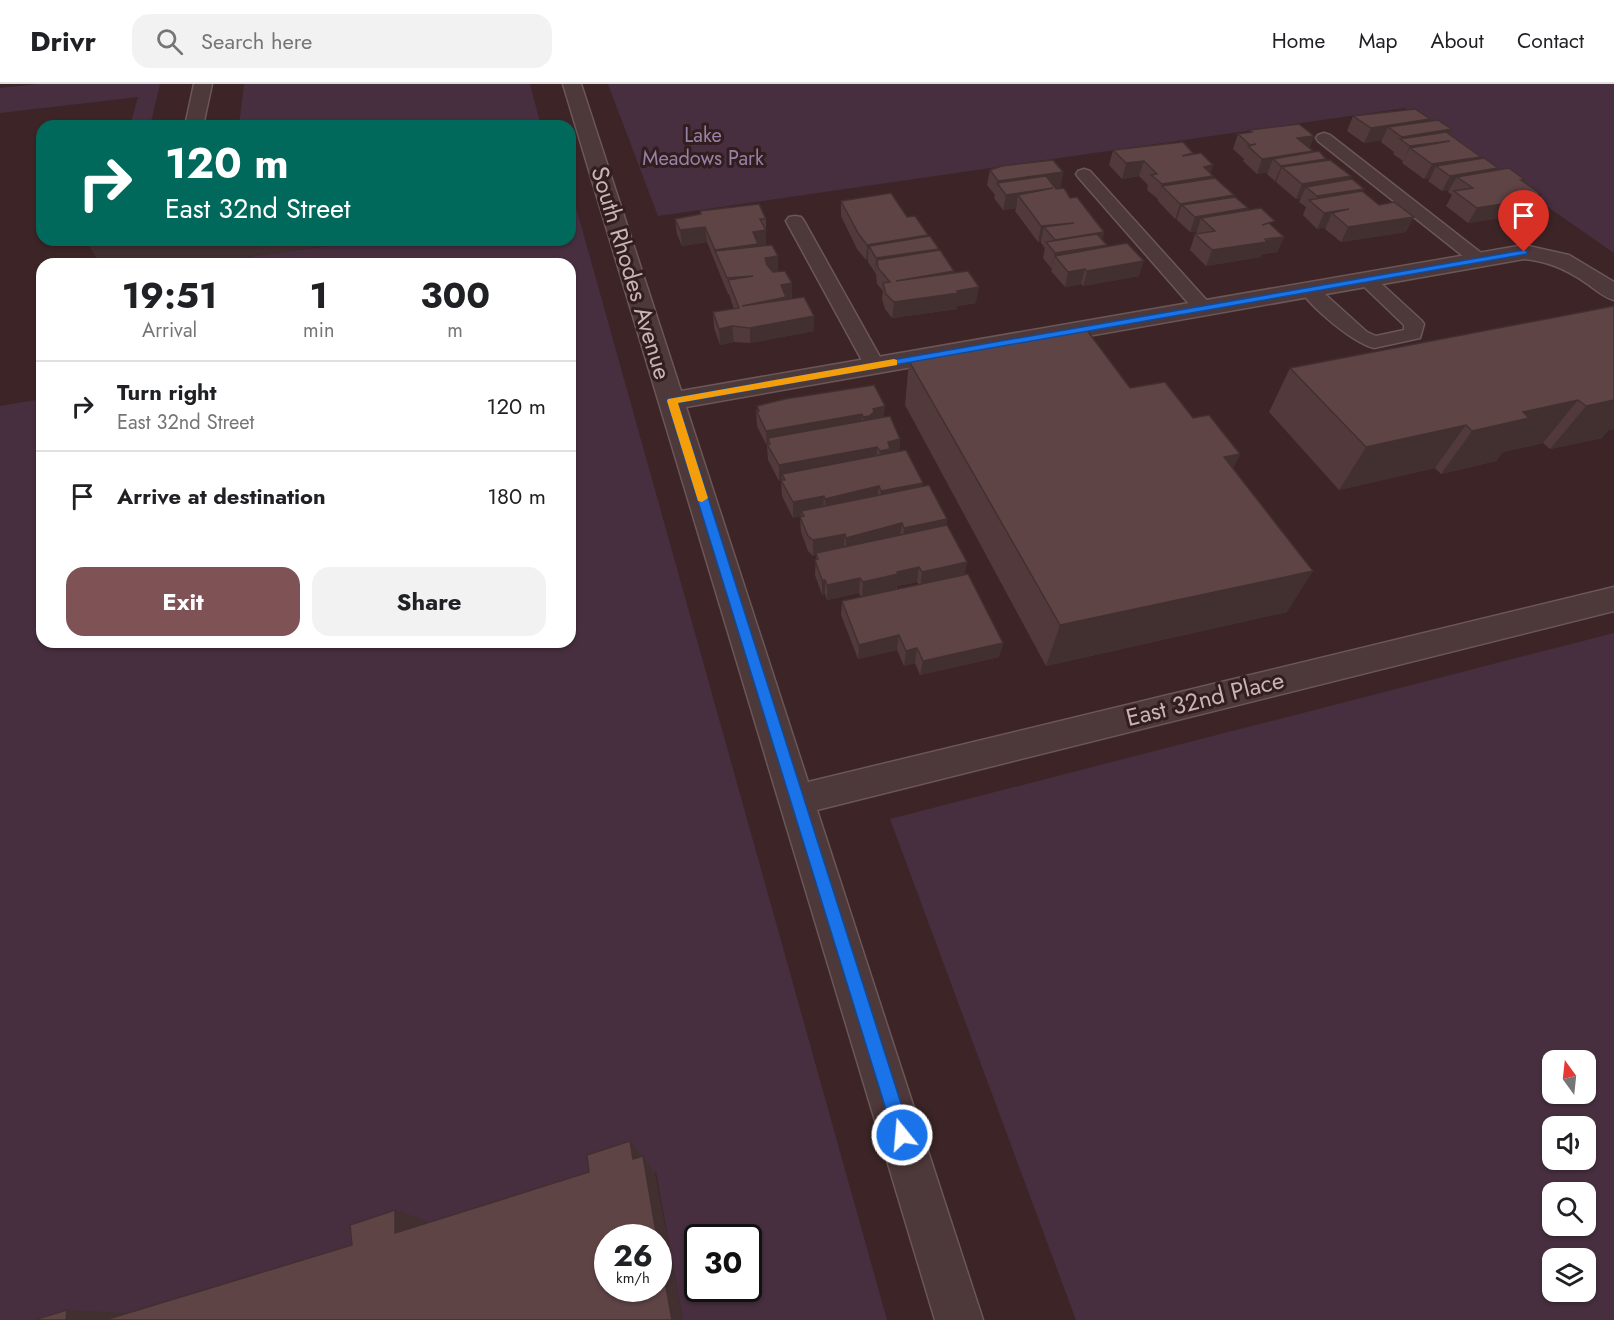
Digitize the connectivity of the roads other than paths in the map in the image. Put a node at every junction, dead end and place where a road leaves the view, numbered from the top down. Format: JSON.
{"nodes":[{"id":1,"x":203,"y":84,"type":"edge"},
{"id":2,"x":572,"y":84,"type":"edge"},
{"id":3,"x":195,"y":120,"type":"edge"},
{"id":4,"x":579,"y":137,"type":"edge"},
{"id":5,"x":1324,"y":138,"type":"dead end"},
{"id":6,"x":1084,"y":174,"type":"dead end"},
{"id":7,"x":795,"y":221,"type":"dead end"},
{"id":8,"x":1479,"y":260,"type":"junction"},
{"id":9,"x":1366,"y":280,"type":"junction"},
{"id":10,"x":1309,"y":290,"type":"junction"},
{"id":11,"x":1614,"y":293,"type":"edge"},
{"id":12,"x":1203,"y":308,"type":"junction"},
{"id":13,"x":875,"y":366,"type":"junction"},
{"id":14,"x":672,"y":401,"type":"junction"},
{"id":15,"x":1614,"y":599,"type":"edge"},
{"id":16,"x":797,"y":800,"type":"junction"},
{"id":17,"x":959,"y":1320,"type":"edge"}],
"edges":[{"from":1,"to":3,"type":"street"},
{"from":2,"to":4,"type":"street","name":"South Rhodes Avenue"},
{"from":4,"to":14,"type":"street","name":"South Rhodes Avenue"},
{"from":5,"to":8,"type":"lane"},
{"from":6,"to":12,"type":"lane"},
{"from":7,"to":13,"type":"lane"},
{"from":8,"to":9,"type":"street"},
{"from":8,"to":11,"type":"street"},
{"from":9,"to":10,"type":"street"},
{"from":9,"to":10,"type":"lane"},
{"from":10,"to":12,"type":"street"},
{"from":12,"to":13,"type":"street"},
{"from":13,"to":14,"type":"street"},
{"from":14,"to":16,"type":"street","name":"South Rhodes Avenue"},
{"from":15,"to":16,"type":"street","name":"East 32nd Place"},
{"from":16,"to":17,"type":"street","name":"South Rhodes Avenue"}]}
